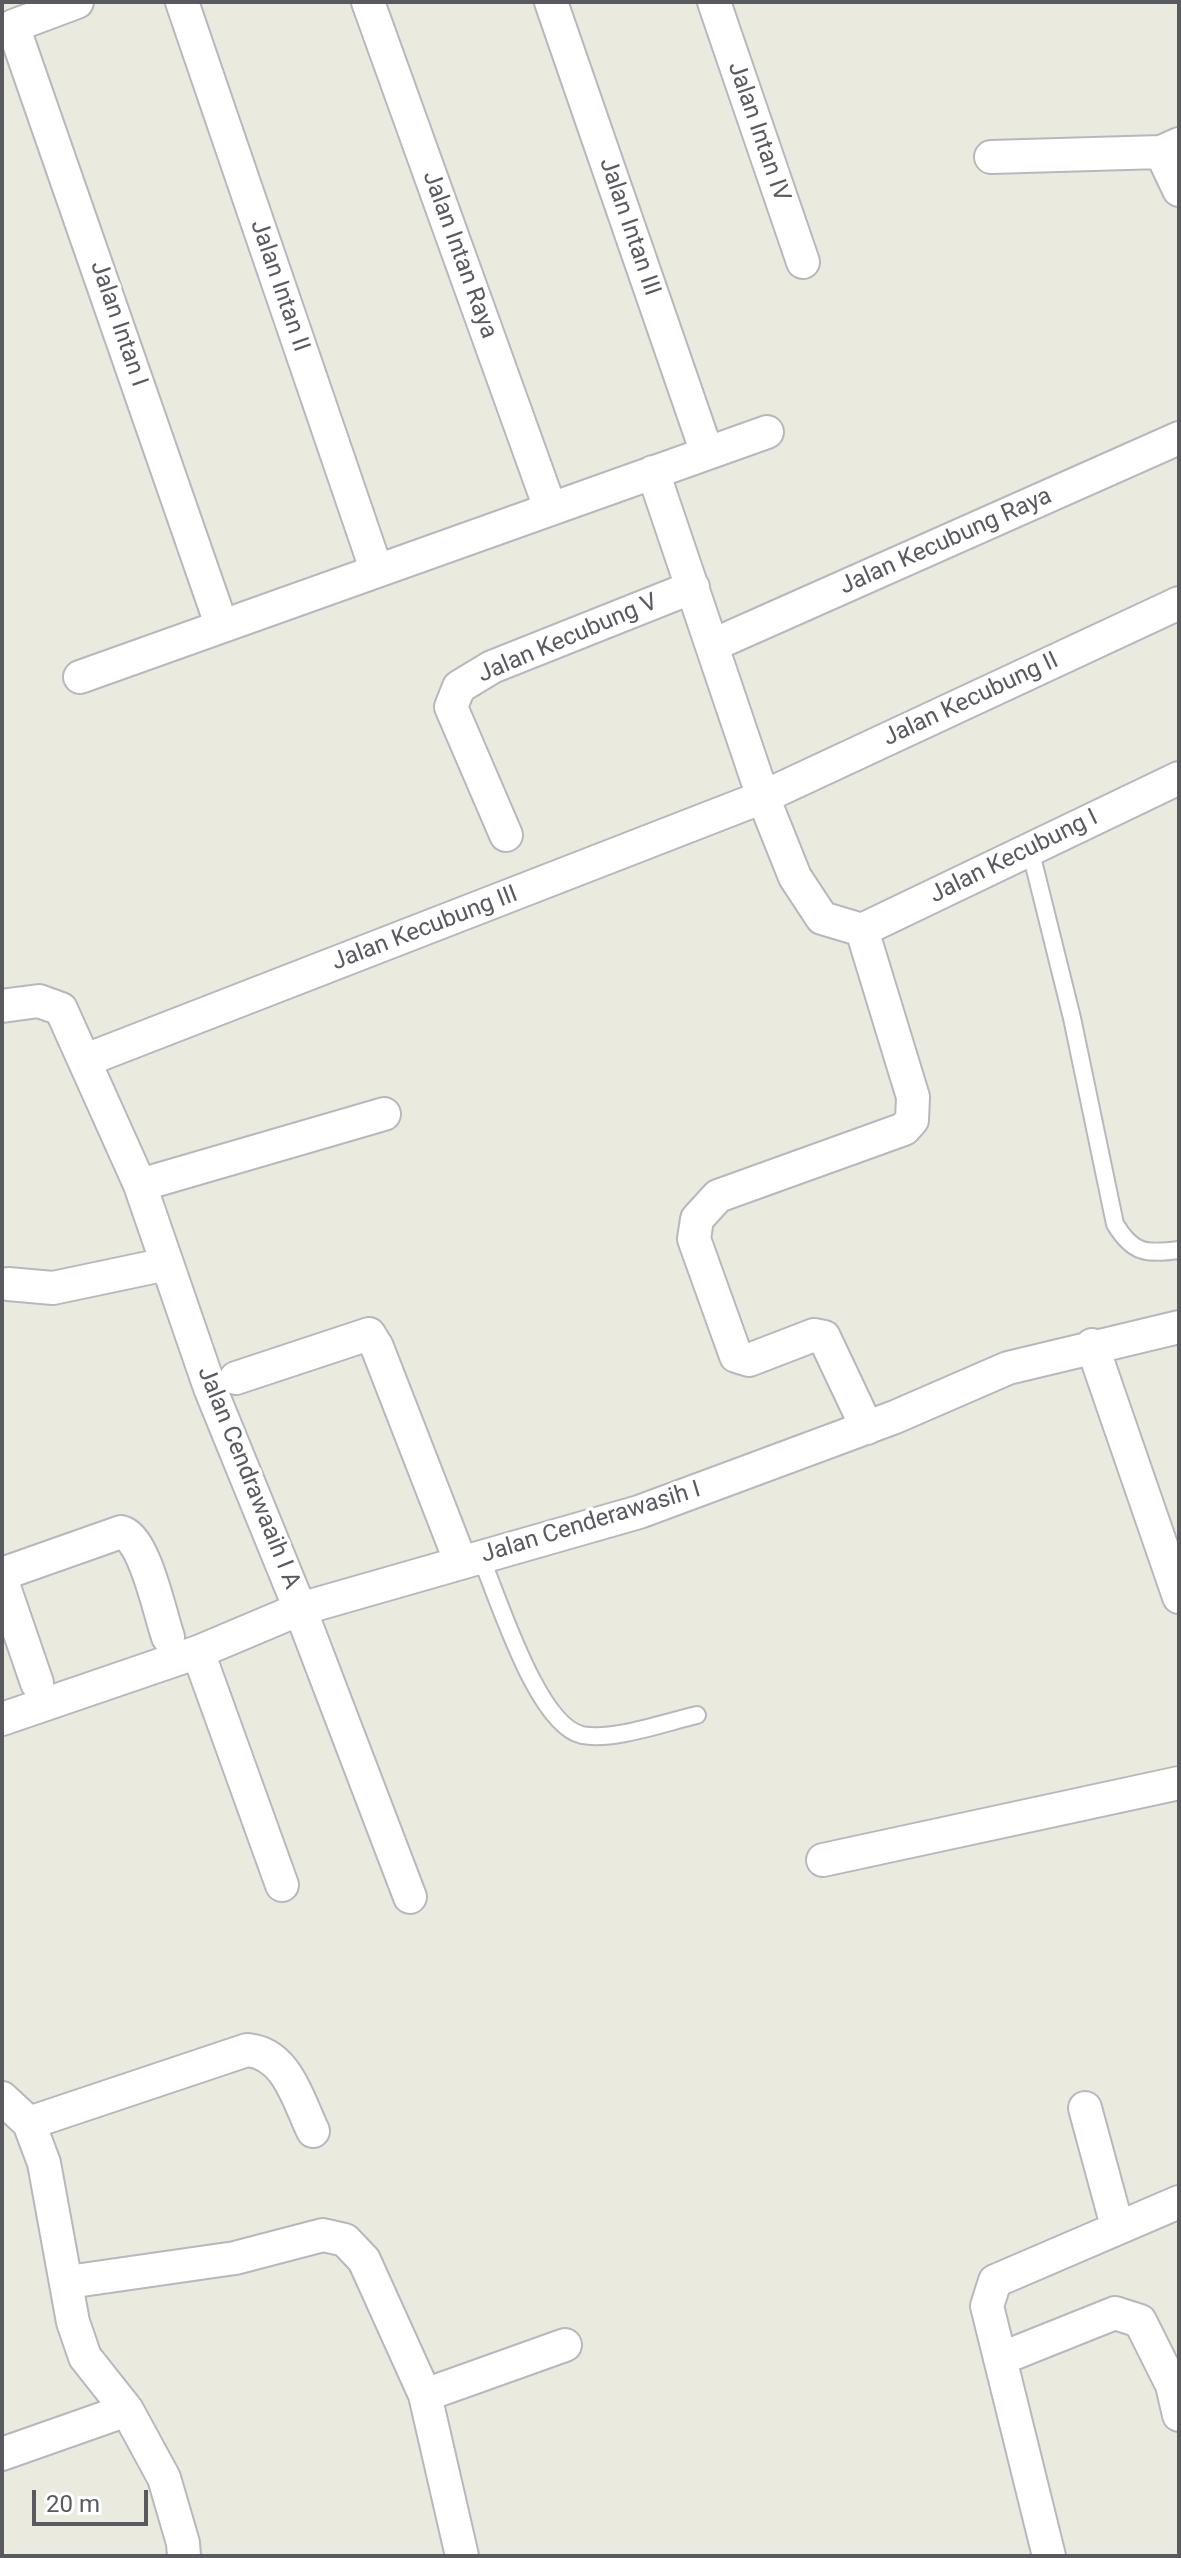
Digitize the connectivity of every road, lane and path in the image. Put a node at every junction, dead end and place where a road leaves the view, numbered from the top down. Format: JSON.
{"nodes":[{"id":1,"x":77,"y":2,"type":"edge"},
{"id":2,"x":182,"y":2,"type":"edge"},
{"id":3,"x":368,"y":2,"type":"edge"},
{"id":4,"x":551,"y":2,"type":"edge"},
{"id":5,"x":714,"y":2,"type":"edge"},
{"id":6,"x":7,"y":29,"type":"edge"},
{"id":7,"x":1170,"y":148,"type":"edge"},
{"id":8,"x":991,"y":157,"type":"dead end"},
{"id":9,"x":1179,"y":190,"type":"edge"},
{"id":10,"x":803,"y":262,"type":"dead end"},
{"id":11,"x":767,"y":432,"type":"dead end"},
{"id":12,"x":1179,"y":438,"type":"edge"},
{"id":13,"x":707,"y":453,"type":"junction"},
{"id":14,"x":653,"y":472,"type":"junction"},
{"id":15,"x":550,"y":508,"type":"junction"},
{"id":16,"x":376,"y":569,"type":"junction"},
{"id":17,"x":693,"y":587,"type":"junction"},
{"id":18,"x":1179,"y":603,"type":"edge"},
{"id":19,"x":221,"y":624,"type":"junction"},
{"id":20,"x":713,"y":645,"type":"junction"},
{"id":21,"x":80,"y":677,"type":"dead end"},
{"id":22,"x":1179,"y":778,"type":"edge"},
{"id":23,"x":763,"y":797,"type":"junction"},
{"id":24,"x":506,"y":835,"type":"dead end"},
{"id":25,"x":1030,"y":849,"type":"junction"},
{"id":26,"x":854,"y":929,"type":"junction"},
{"id":27,"x":2,"y":1006,"type":"edge"},
{"id":28,"x":86,"y":1060,"type":"junction"},
{"id":29,"x":384,"y":1114,"type":"dead end"},
{"id":30,"x":140,"y":1185,"type":"junction"},
{"id":31,"x":1179,"y":1250,"type":"edge"},
{"id":32,"x":167,"y":1264,"type":"junction"},
{"id":33,"x":8,"y":1284,"type":"dead end"},
{"id":34,"x":1179,"y":1327,"type":"edge"},
{"id":35,"x":1092,"y":1345,"type":"junction"},
{"id":36,"x":236,"y":1378,"type":"dead end"},
{"id":37,"x":867,"y":1428,"type":"junction"},
{"id":38,"x":471,"y":1561,"type":"junction"},
{"id":39,"x":2,"y":1574,"type":"edge"},
{"id":40,"x":2,"y":1581,"type":"edge"},
{"id":41,"x":1179,"y":1597,"type":"edge"},
{"id":42,"x":300,"y":1609,"type":"junction"},
{"id":43,"x":168,"y":1637,"type":"dead end"},
{"id":44,"x":198,"y":1652,"type":"junction"},
{"id":45,"x":37,"y":1683,"type":"dead end"},
{"id":46,"x":697,"y":1715,"type":"dead end"},
{"id":47,"x":2,"y":1719,"type":"edge"},
{"id":48,"x":1179,"y":1783,"type":"edge"},
{"id":49,"x":823,"y":1860,"type":"dead end"},
{"id":50,"x":282,"y":1885,"type":"dead end"},
{"id":51,"x":410,"y":1897,"type":"dead end"},
{"id":52,"x":2,"y":2098,"type":"edge"},
{"id":53,"x":1085,"y":2108,"type":"dead end"},
{"id":54,"x":29,"y":2123,"type":"junction"},
{"id":55,"x":313,"y":2131,"type":"dead end"},
{"id":56,"x":1179,"y":2202,"type":"edge"},
{"id":57,"x":1117,"y":2226,"type":"junction"},
{"id":58,"x":68,"y":2282,"type":"junction"},
{"id":59,"x":565,"y":2345,"type":"dead end"},
{"id":60,"x":1000,"y":2359,"type":"junction"},
{"id":61,"x":425,"y":2395,"type":"junction"},
{"id":62,"x":127,"y":2410,"type":"junction"},
{"id":63,"x":1179,"y":2415,"type":"edge"},
{"id":64,"x":2,"y":2454,"type":"edge"},
{"id":65,"x":184,"y":2556,"type":"edge"},
{"id":66,"x":462,"y":2556,"type":"edge"},
{"id":67,"x":1049,"y":2556,"type":"edge"}],
"edges":[{"from":1,"to":6,"type":"street"},
{"from":2,"to":16,"type":"street","name":"Jalan Intan II"},
{"from":3,"to":15,"type":"street","name":"Jalan Intan Raya"},
{"from":4,"to":13,"type":"street","name":"Jalan Intan III"},
{"from":5,"to":10,"type":"street","name":"Jalan Intan IV"},
{"from":6,"to":19,"type":"street","name":"Jalan Intan I"},
{"from":7,"to":8,"type":"street"},
{"from":7,"to":9,"type":"street"},
{"from":11,"to":13,"type":"street"},
{"from":12,"to":20,"type":"street","name":"Jalan Kecubung Raya"},
{"from":13,"to":14,"type":"street"},
{"from":14,"to":15,"type":"street"},
{"from":14,"to":17,"type":"street"},
{"from":15,"to":16,"type":"street"},
{"from":16,"to":19,"type":"street"},
{"from":17,"to":20,"type":"street"},
{"from":17,"to":24,"type":"street","name":"Jalan Kecubung V"},
{"from":18,"to":23,"type":"street","name":"Jalan Kecubung II"},
{"from":19,"to":21,"type":"street"},
{"from":20,"to":23,"type":"street"},
{"from":22,"to":25,"type":"street","name":"Jalan Kecubung I"},
{"from":23,"to":26,"type":"street"},
{"from":23,"to":28,"type":"street","name":"Jalan Kecubung III"},
{"from":25,"to":26,"type":"street","name":"Jalan Kecubung I"},
{"from":25,"to":31,"type":"lane"},
{"from":26,"to":37,"type":"street"},
{"from":27,"to":28,"type":"street","name":"Jalan Cendrawaaih I A"},
{"from":28,"to":30,"type":"street","name":"Jalan Cendrawaaih I A"},
{"from":29,"to":30,"type":"street"},
{"from":30,"to":32,"type":"street","name":"Jalan Cendrawaaih I A"},
{"from":32,"to":33,"type":"street"},
{"from":32,"to":42,"type":"street","name":"Jalan Cendrawaaih I A"},
{"from":34,"to":35,"type":"street","name":"Jalan Cenderawasih I"},
{"from":35,"to":37,"type":"street","name":"Jalan Cenderawasih I"},
{"from":35,"to":41,"type":"street"},
{"from":36,"to":38,"type":"street"},
{"from":37,"to":38,"type":"street","name":"Jalan Cenderawasih I"},
{"from":38,"to":42,"type":"street","name":"Jalan Cenderawasih I"},
{"from":38,"to":46,"type":"lane"},
{"from":39,"to":43,"type":"street"},
{"from":40,"to":45,"type":"street"},
{"from":42,"to":44,"type":"street","name":"Jalan Cenderawasih I"},
{"from":42,"to":51,"type":"street","name":"Jalan Cendrawaaih I A"},
{"from":44,"to":47,"type":"street","name":"Jalan Cenderawasih I"},
{"from":44,"to":50,"type":"street"},
{"from":48,"to":49,"type":"street"},
{"from":52,"to":54,"type":"street"},
{"from":53,"to":57,"type":"street"},
{"from":54,"to":55,"type":"street"},
{"from":54,"to":58,"type":"street"},
{"from":56,"to":57,"type":"street"},
{"from":57,"to":60,"type":"street"},
{"from":58,"to":61,"type":"street"},
{"from":58,"to":62,"type":"street"},
{"from":59,"to":61,"type":"street"},
{"from":60,"to":63,"type":"street"},
{"from":60,"to":67,"type":"street"},
{"from":61,"to":66,"type":"street"},
{"from":62,"to":64,"type":"street"},
{"from":62,"to":65,"type":"street"}]}
